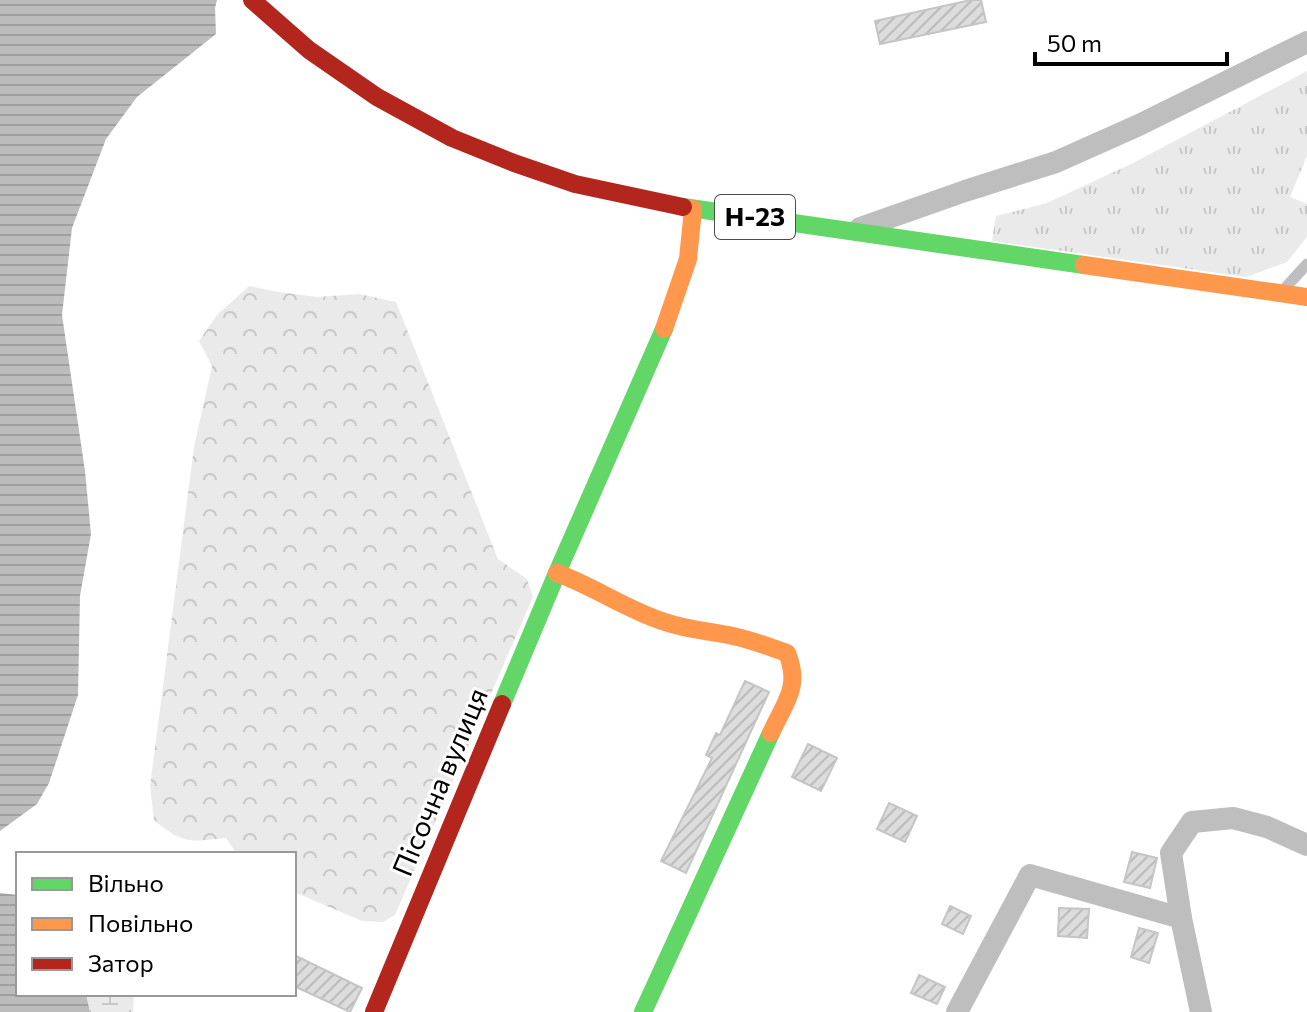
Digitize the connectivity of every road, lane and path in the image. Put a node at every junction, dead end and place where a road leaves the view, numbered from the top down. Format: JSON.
{"nodes":[{"id":1,"x":252,"y":0,"type":"edge"},
{"id":2,"x":1307,"y":42,"type":"edge"},
{"id":3,"x":693,"y":209,"type":"junction"},
{"id":4,"x":851,"y":231,"type":"junction"},
{"id":5,"x":1307,"y":264,"type":"edge"},
{"id":6,"x":1280,"y":293,"type":"junction"},
{"id":7,"x":1307,"y":297,"type":"edge"},
{"id":8,"x":557,"y":573,"type":"junction"},
{"id":9,"x":1307,"y":845,"type":"edge"},
{"id":10,"x":1181,"y":918,"type":"junction"},
{"id":11,"x":374,"y":1012,"type":"edge"},
{"id":12,"x":643,"y":1012,"type":"edge"},
{"id":13,"x":957,"y":1012,"type":"edge"},
{"id":14,"x":1201,"y":1012,"type":"edge"}],
"edges":[{"from":1,"to":3,"type":"street","number":"Н-23"},
{"from":2,"to":4,"type":"street"},
{"from":3,"to":4,"type":"street","number":"Н-23"},
{"from":3,"to":8,"type":"street","name":"Пісочна вулиця"},
{"from":4,"to":6,"type":"street","number":"Н-23"},
{"from":5,"to":6,"type":"lane"},
{"from":6,"to":7,"type":"street","number":"Н-23"},
{"from":8,"to":11,"type":"street","name":"Пісочна вулиця"},
{"from":8,"to":12,"type":"street"},
{"from":9,"to":10,"type":"street"},
{"from":10,"to":13,"type":"street"},
{"from":10,"to":14,"type":"street"}]}
